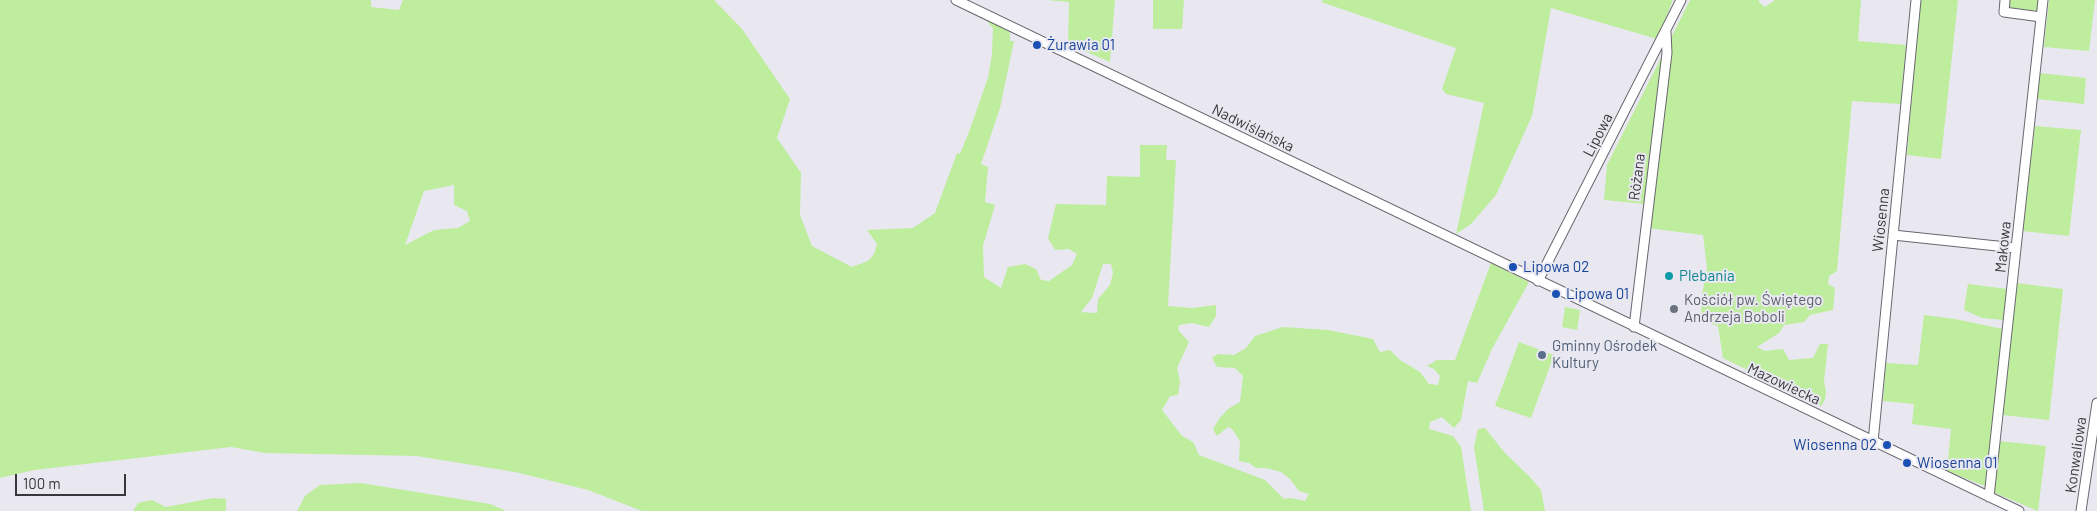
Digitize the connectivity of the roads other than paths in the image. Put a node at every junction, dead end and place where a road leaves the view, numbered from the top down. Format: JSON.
{"nodes":[{"id":1,"x":956,"y":0,"type":"edge"},
{"id":2,"x":1681,"y":0,"type":"edge"},
{"id":3,"x":1916,"y":0,"type":"edge"},
{"id":4,"x":2005,"y":0,"type":"edge"},
{"id":5,"x":2043,"y":0,"type":"edge"},
{"id":6,"x":2041,"y":17,"type":"junction"},
{"id":7,"x":1666,"y":30,"type":"junction"},
{"id":8,"x":1893,"y":235,"type":"junction"},
{"id":9,"x":2016,"y":248,"type":"junction"},
{"id":10,"x":1538,"y":281,"type":"junction"},
{"id":11,"x":1634,"y":327,"type":"junction"},
{"id":12,"x":2097,"y":403,"type":"edge"},
{"id":13,"x":1873,"y":442,"type":"junction"},
{"id":14,"x":1989,"y":497,"type":"junction"},
{"id":15,"x":2019,"y":511,"type":"edge"},
{"id":16,"x":2082,"y":511,"type":"edge"}],
"edges":[{"from":1,"to":10,"type":"street","name":"Nadwiślańska"},
{"from":2,"to":7,"type":"street","name":"Lipowa"},
{"from":3,"to":8,"type":"street","name":"Wiosenna"},
{"from":4,"to":6,"type":"street"},
{"from":5,"to":6,"type":"street","name":"Makowa"},
{"from":6,"to":9,"type":"street","name":"Makowa"},
{"from":7,"to":10,"type":"street","name":"Lipowa"},
{"from":7,"to":11,"type":"street","name":"Różana"},
{"from":8,"to":9,"type":"street"},
{"from":8,"to":13,"type":"street","name":"Wiosenna"},
{"from":9,"to":14,"type":"street","name":"Makowa"},
{"from":10,"to":11,"type":"street","name":"Mazowiecka"},
{"from":11,"to":13,"type":"street","name":"Mazowiecka"},
{"from":12,"to":16,"type":"street","name":"Konwaliowa"},
{"from":13,"to":14,"type":"street","name":"Mazowiecka"},
{"from":14,"to":15,"type":"street","name":"Mazowiecka"}]}
